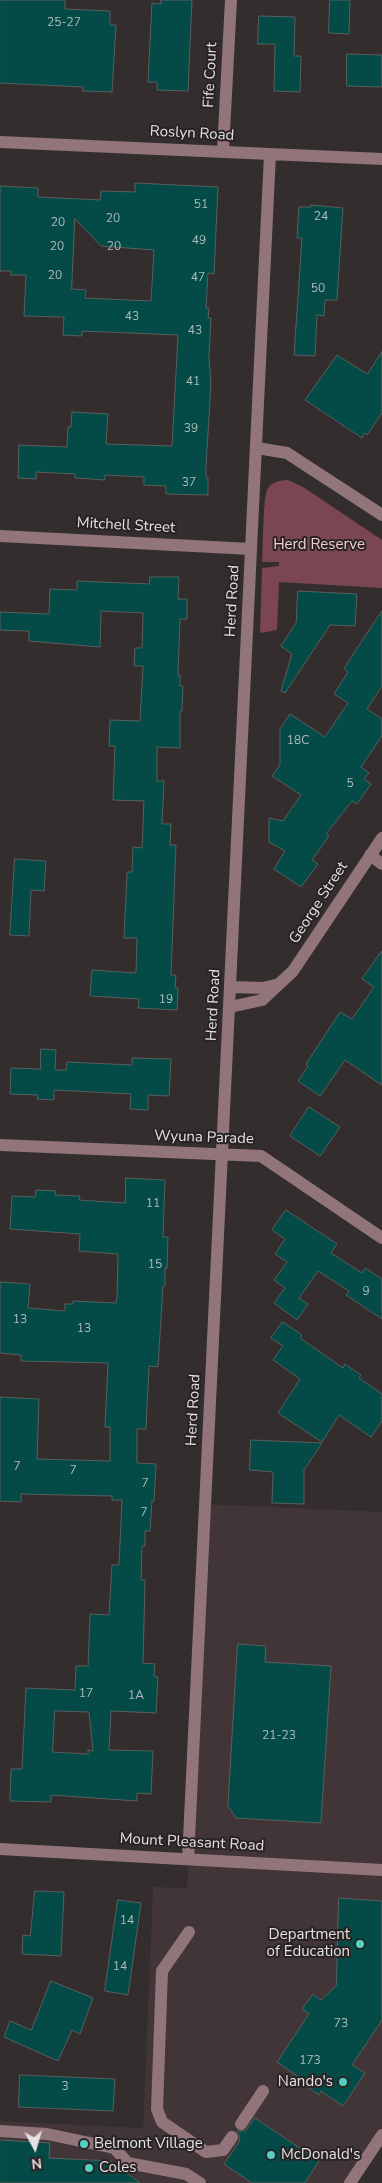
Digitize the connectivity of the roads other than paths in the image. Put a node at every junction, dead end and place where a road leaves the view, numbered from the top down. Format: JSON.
{"nodes":[{"id":1,"x":231,"y":0,"type":"edge"},
{"id":2,"x":0,"y":142,"type":"edge"},
{"id":3,"x":223,"y":151,"type":"junction"},
{"id":4,"x":270,"y":154,"type":"junction"},
{"id":5,"x":382,"y":159,"type":"edge"},
{"id":6,"x":257,"y":448,"type":"junction"},
{"id":7,"x":382,"y":515,"type":"edge"},
{"id":8,"x":0,"y":536,"type":"edge"},
{"id":9,"x":251,"y":549,"type":"junction"},
{"id":10,"x":382,"y":838,"type":"edge"},
{"id":11,"x":370,"y":855,"type":"junction"},
{"id":12,"x":382,"y":864,"type":"edge"},
{"id":13,"x":282,"y":984,"type":"junction"},
{"id":14,"x":231,"y":987,"type":"junction"},
{"id":15,"x":230,"y":1007,"type":"junction"},
{"id":16,"x":0,"y":1146,"type":"edge"},
{"id":17,"x":223,"y":1156,"type":"junction"},
{"id":18,"x":382,"y":1238,"type":"edge"},
{"id":19,"x":0,"y":1849,"type":"edge"},
{"id":20,"x":188,"y":1858,"type":"junction"},
{"id":21,"x":382,"y":1870,"type":"edge"},
{"id":22,"x":189,"y":1932,"type":"dead end"},
{"id":23,"x":262,"y":2091,"type":"dead end"},
{"id":24,"x":241,"y":2124,"type":"dead end"},
{"id":25,"x":0,"y":2132,"type":"edge"},
{"id":26,"x":382,"y":2135,"type":"edge"},
{"id":27,"x":232,"y":2138,"type":"dead end"},
{"id":28,"x":200,"y":2183,"type":"edge"},
{"id":29,"x":350,"y":2183,"type":"edge"}],
"edges":[{"from":1,"to":3,"type":"street","name":"Fife Court"},
{"from":2,"to":3,"type":"street","name":"Roslyn Road"},
{"from":3,"to":4,"type":"street","name":"Roslyn Road"},
{"from":4,"to":5,"type":"street","name":"Roslyn Road"},
{"from":4,"to":6,"type":"street","name":"Herd Road"},
{"from":6,"to":7,"type":"street"},
{"from":6,"to":9,"type":"street","name":"Herd Road"},
{"from":8,"to":9,"type":"street","name":"Mitchell Street"},
{"from":9,"to":14,"type":"street","name":"Herd Road"},
{"from":10,"to":11,"type":"street","name":"George Street"},
{"from":11,"to":12,"type":"street"},
{"from":11,"to":13,"type":"street","name":"George Street"},
{"from":13,"to":14,"type":"street"},
{"from":13,"to":15,"type":"street","name":"George Street"},
{"from":14,"to":15,"type":"street","name":"Herd Road"},
{"from":15,"to":17,"type":"street","name":"Herd Road"},
{"from":16,"to":17,"type":"street","name":"Wyuna Parade"},
{"from":17,"to":18,"type":"street","name":"Wyuna Parade"},
{"from":17,"to":20,"type":"street","name":"Herd Road"},
{"from":19,"to":20,"type":"street","name":"Mount Pleasant Road"},
{"from":20,"to":21,"type":"street","name":"Mount Pleasant Road"},
{"from":22,"to":27,"type":"street"},
{"from":23,"to":24,"type":"street"},
{"from":25,"to":28,"type":"street"},
{"from":26,"to":29,"type":"street"}]}
